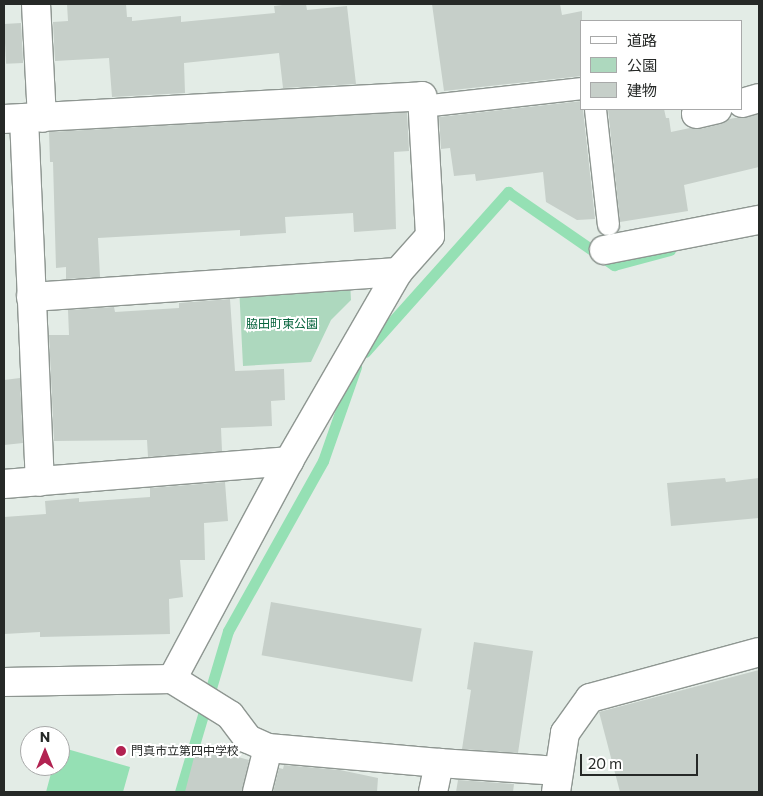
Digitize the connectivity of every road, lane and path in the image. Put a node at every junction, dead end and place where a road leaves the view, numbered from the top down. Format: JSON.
{"nodes":[{"id":1,"x":36,"y":4,"type":"edge"},
{"id":2,"x":580,"y":88,"type":"edge"},
{"id":3,"x":759,"y":98,"type":"edge"},
{"id":4,"x":743,"y":102,"type":"edge"},
{"id":5,"x":422,"y":106,"type":"junction"},
{"id":6,"x":595,"y":110,"type":"edge"},
{"id":7,"x":23,"y":119,"type":"edge"},
{"id":8,"x":759,"y":220,"type":"edge"},
{"id":9,"x":608,"y":224,"type":"dead end"},
{"id":10,"x":604,"y":250,"type":"dead end"},
{"id":11,"x":398,"y":272,"type":"junction"},
{"id":12,"x":31,"y":297,"type":"junction"},
{"id":13,"x":289,"y":461,"type":"junction"},
{"id":14,"x":40,"y":482,"type":"junction"},
{"id":15,"x":4,"y":484,"type":"edge"},
{"id":16,"x":759,"y":652,"type":"edge"},
{"id":17,"x":4,"y":682,"type":"edge"},
{"id":18,"x":178,"y":683,"type":"junction"},
{"id":19,"x":268,"y":748,"type":"junction"},
{"id":20,"x":439,"y":763,"type":"junction"},
{"id":21,"x":557,"y":782,"type":"edge"},
{"id":22,"x":257,"y":792,"type":"edge"},
{"id":23,"x":433,"y":792,"type":"edge"}],
"edges":[{"from":1,"to":7,"type":"street"},
{"from":2,"to":5,"type":"lane"},
{"from":3,"to":4,"type":"street"},
{"from":5,"to":7,"type":"street"},
{"from":5,"to":11,"type":"street"},
{"from":6,"to":9,"type":"lane"},
{"from":7,"to":12,"type":"street"},
{"from":8,"to":10,"type":"street"},
{"from":11,"to":12,"type":"street"},
{"from":11,"to":13,"type":"street"},
{"from":12,"to":14,"type":"street"},
{"from":13,"to":14,"type":"street"},
{"from":13,"to":18,"type":"street"},
{"from":14,"to":15,"type":"street"},
{"from":16,"to":21,"type":"street"},
{"from":17,"to":18,"type":"street"},
{"from":18,"to":19,"type":"street"},
{"from":19,"to":20,"type":"street"},
{"from":19,"to":22,"type":"street"},
{"from":20,"to":21,"type":"street"},
{"from":20,"to":23,"type":"street"}]}
